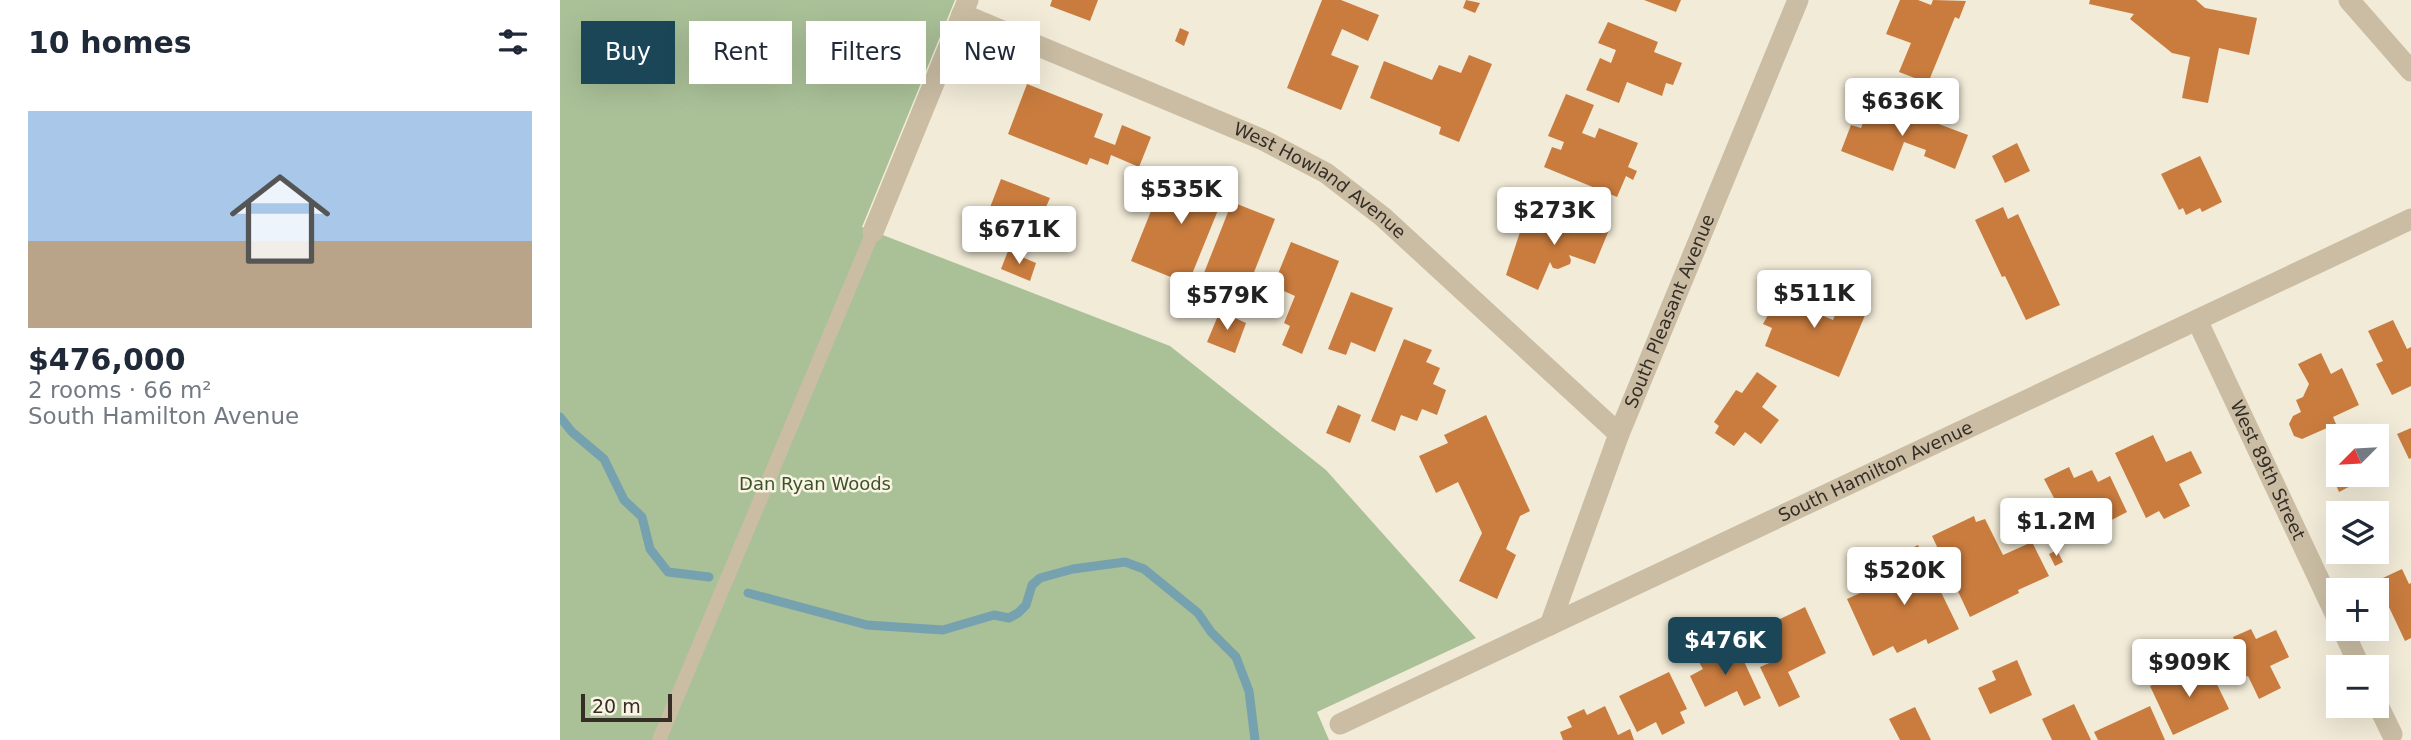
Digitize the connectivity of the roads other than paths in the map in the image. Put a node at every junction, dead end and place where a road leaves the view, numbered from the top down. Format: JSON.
{"nodes":[{"id":1,"x":1798,"y":0,"type":"edge"},
{"id":2,"x":2349,"y":0,"type":"edge"},
{"id":3,"x":965,"y":7,"type":"edge"},
{"id":4,"x":2411,"y":71,"type":"edge"},
{"id":5,"x":2411,"y":219,"type":"edge"},
{"id":6,"x":873,"y":232,"type":"joint"},
{"id":7,"x":2197,"y":320,"type":"junction"},
{"id":8,"x":1619,"y":434,"type":"junction"},
{"id":9,"x":2326,"y":594,"type":"edge"},
{"id":10,"x":1550,"y":625,"type":"junction"},
{"id":11,"x":1340,"y":724,"type":"dead end"},
{"id":12,"x":659,"y":740,"type":"edge"}],
"edges":[{"from":1,"to":8,"type":"street","name":"South Pleasant Avenue"},
{"from":2,"to":4,"type":"street"},
{"from":3,"to":6,"type":"street"},
{"from":3,"to":8,"type":"street","name":"West Howland Avenue"},
{"from":5,"to":7,"type":"street","name":"South Hamilton Avenue"},
{"from":6,"to":12,"type":"lane"},
{"from":7,"to":9,"type":"street","name":"West 89th Street"},
{"from":7,"to":10,"type":"street","name":"South Hamilton Avenue"},
{"from":8,"to":10,"type":"street","name":"South Pleasant Avenue"},
{"from":10,"to":11,"type":"street","name":"South Hamilton Avenue"}]}
